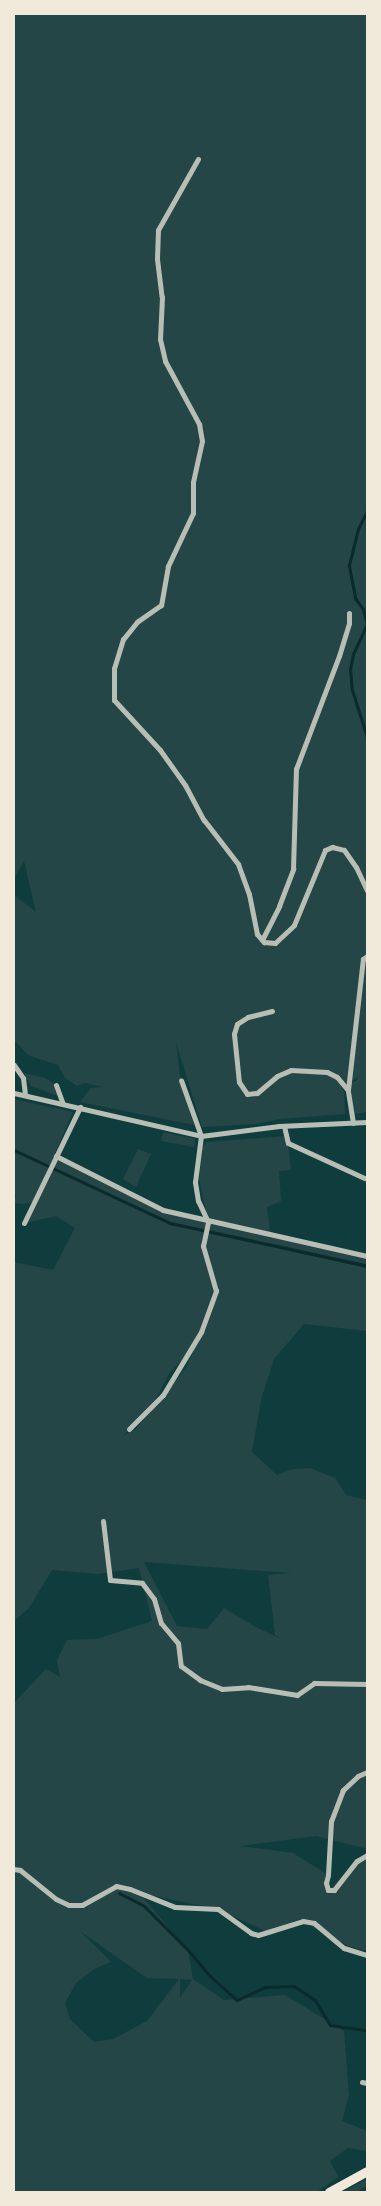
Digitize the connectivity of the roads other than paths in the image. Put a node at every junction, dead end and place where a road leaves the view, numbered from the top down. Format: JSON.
{"nodes":[{"id":1,"x":198,"y":159,"type":"dead end"},
{"id":2,"x":349,"y":613,"type":"dead end"},
{"id":3,"x":367,"y":891,"type":"edge"},
{"id":4,"x":262,"y":940,"type":"junction"},
{"id":5,"x":367,"y":956,"type":"edge"},
{"id":6,"x":272,"y":1011,"type":"dead end"},
{"id":7,"x":14,"y":1065,"type":"edge"},
{"id":8,"x":181,"y":1080,"type":"dead end"},
{"id":9,"x":56,"y":1085,"type":"dead end"},
{"id":10,"x":348,"y":1090,"type":"junction"},
{"id":11,"x":14,"y":1093,"type":"edge"},
{"id":12,"x":26,"y":1095,"type":"junction"},
{"id":13,"x":64,"y":1104,"type":"junction"},
{"id":14,"x":80,"y":1107,"type":"junction"},
{"id":15,"x":367,"y":1122,"type":"edge"},
{"id":16,"x":353,"y":1123,"type":"junction"},
{"id":17,"x":284,"y":1126,"type":"junction"},
{"id":18,"x":201,"y":1136,"type":"junction"},
{"id":19,"x":56,"y":1158,"type":"junction"},
{"id":20,"x":364,"y":1178,"type":"dead end"},
{"id":21,"x":24,"y":1223,"type":"dead end"},
{"id":22,"x":208,"y":1224,"type":"junction"},
{"id":23,"x":367,"y":1256,"type":"edge"},
{"id":24,"x":129,"y":1430,"type":"dead end"},
{"id":25,"x":103,"y":1521,"type":"dead end"},
{"id":26,"x":367,"y":1684,"type":"edge"},
{"id":27,"x":367,"y":1772,"type":"edge"},
{"id":28,"x":367,"y":1855,"type":"edge"},
{"id":29,"x":14,"y":1869,"type":"edge"},
{"id":30,"x":367,"y":1955,"type":"edge"},
{"id":31,"x":367,"y":2171,"type":"edge"},
{"id":32,"x":329,"y":2192,"type":"edge"}],
"edges":[{"from":1,"to":4,"type":"street"},
{"from":2,"to":4,"type":"street"},
{"from":3,"to":4,"type":"street"},
{"from":5,"to":10,"type":"street"},
{"from":6,"to":10,"type":"street"},
{"from":7,"to":12,"type":"street"},
{"from":8,"to":18,"type":"street"},
{"from":9,"to":13,"type":"street"},
{"from":10,"to":16,"type":"street"},
{"from":11,"to":12,"type":"street"},
{"from":12,"to":13,"type":"street"},
{"from":13,"to":14,"type":"street"},
{"from":14,"to":18,"type":"street"},
{"from":14,"to":19,"type":"street"},
{"from":15,"to":16,"type":"street"},
{"from":16,"to":17,"type":"street"},
{"from":17,"to":18,"type":"street"},
{"from":17,"to":20,"type":"street"},
{"from":18,"to":22,"type":"street"},
{"from":19,"to":21,"type":"street"},
{"from":19,"to":22,"type":"street"},
{"from":22,"to":23,"type":"street"},
{"from":22,"to":24,"type":"street"},
{"from":25,"to":26,"type":"street"},
{"from":27,"to":28,"type":"street"},
{"from":29,"to":30,"type":"street"},
{"from":31,"to":32,"type":"main road"}]}
